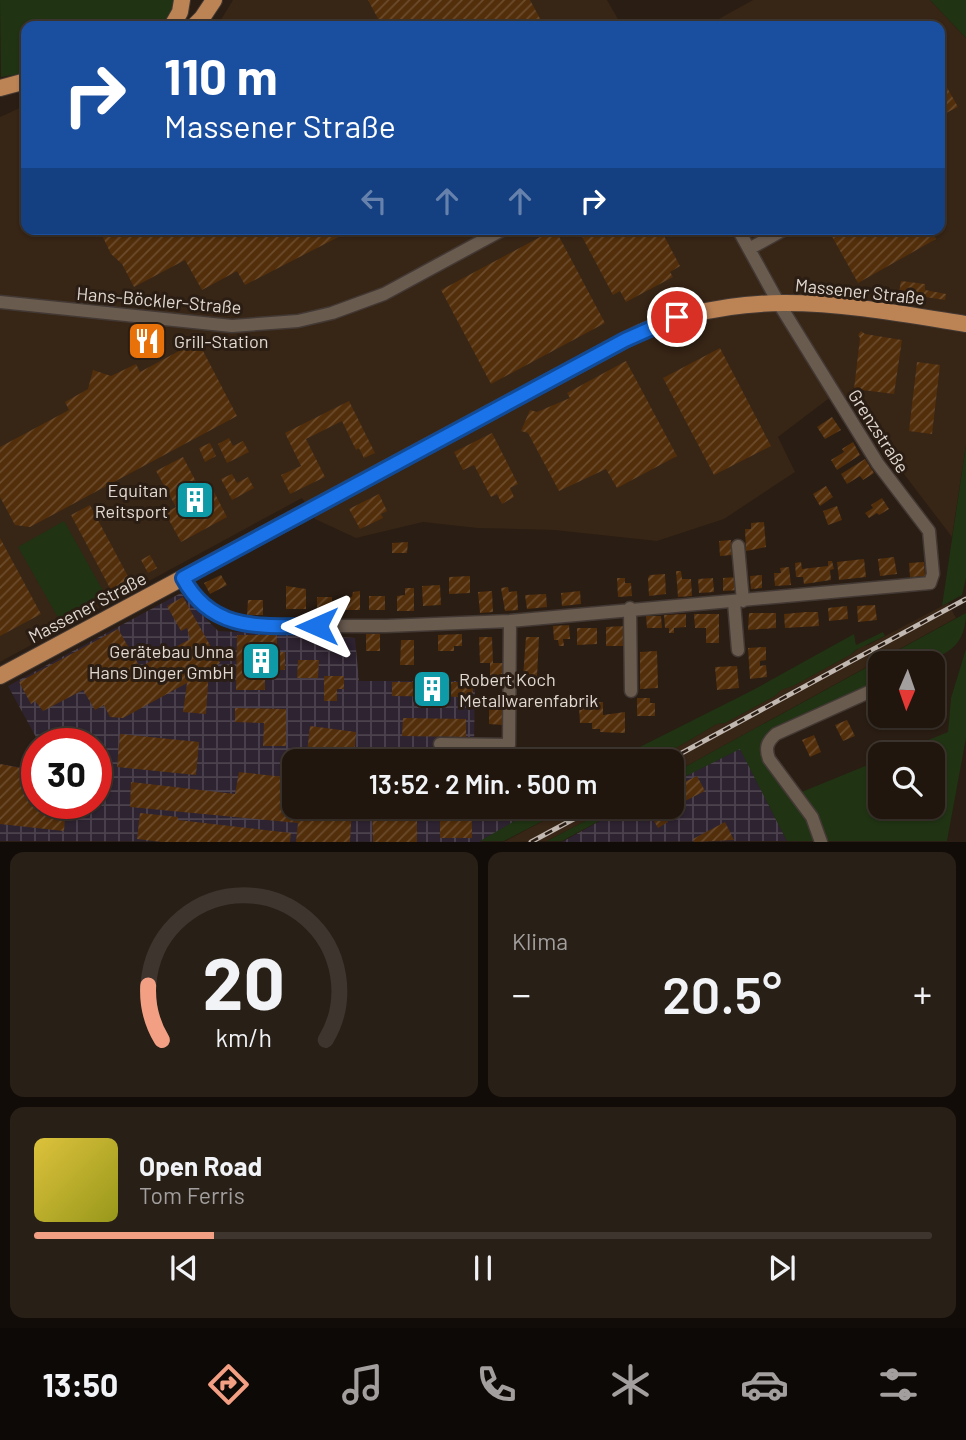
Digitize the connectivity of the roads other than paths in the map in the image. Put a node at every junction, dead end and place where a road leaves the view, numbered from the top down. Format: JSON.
{"nodes":[{"id":1,"x":182,"y":0,"type":"edge"},
{"id":2,"x":214,"y":0,"type":"edge"},
{"id":3,"x":175,"y":21,"type":"edge"},
{"id":4,"x":199,"y":21,"type":"edge"},
{"id":5,"x":493,"y":235,"type":"edge"},
{"id":6,"x":742,"y":235,"type":"edge"},
{"id":7,"x":774,"y":235,"type":"edge"},
{"id":8,"x":750,"y":249,"type":"junction"},
{"id":9,"x":0,"y":302,"type":"edge"},
{"id":10,"x":778,"y":302,"type":"junction"},
{"id":11,"x":966,"y":324,"type":"edge"},
{"id":12,"x":738,"y":546,"type":"dead end"},
{"id":13,"x":183,"y":578,"type":"junction"},
{"id":14,"x":739,"y":602,"type":"junction"},
{"id":15,"x":630,"y":608,"type":"junction"},
{"id":16,"x":510,"y":621,"type":"junction"},
{"id":17,"x":738,"y":650,"type":"dead end"},
{"id":18,"x":0,"y":676,"type":"edge"},
{"id":19,"x":631,"y":691,"type":"dead end"},
{"id":20,"x":868,"y":692,"type":"edge"},
{"id":21,"x":440,"y":744,"type":"dead end"},
{"id":22,"x":821,"y":842,"type":"edge"}],
"edges":[{"from":1,"to":3,"type":"main road"},
{"from":2,"to":4,"type":"main road"},
{"from":5,"to":9,"type":"street","name":"Hans-Böckler-Straße"},
{"from":6,"to":8,"type":"street"},
{"from":7,"to":8,"type":"street"},
{"from":8,"to":10,"type":"street"},
{"from":10,"to":11,"type":"main road","name":"Massener Straße"},
{"from":10,"to":13,"type":"main road","name":"Massener Straße"},
{"from":10,"to":14,"type":"street","name":"Grenzstraße"},
{"from":12,"to":14,"type":"street"},
{"from":13,"to":16,"type":"street"},
{"from":13,"to":18,"type":"main road","name":"Massener Straße"},
{"from":14,"to":15,"type":"street"},
{"from":14,"to":17,"type":"street"},
{"from":15,"to":16,"type":"street"},
{"from":15,"to":19,"type":"street"},
{"from":16,"to":21,"type":"street"},
{"from":20,"to":22,"type":"street"}]}
